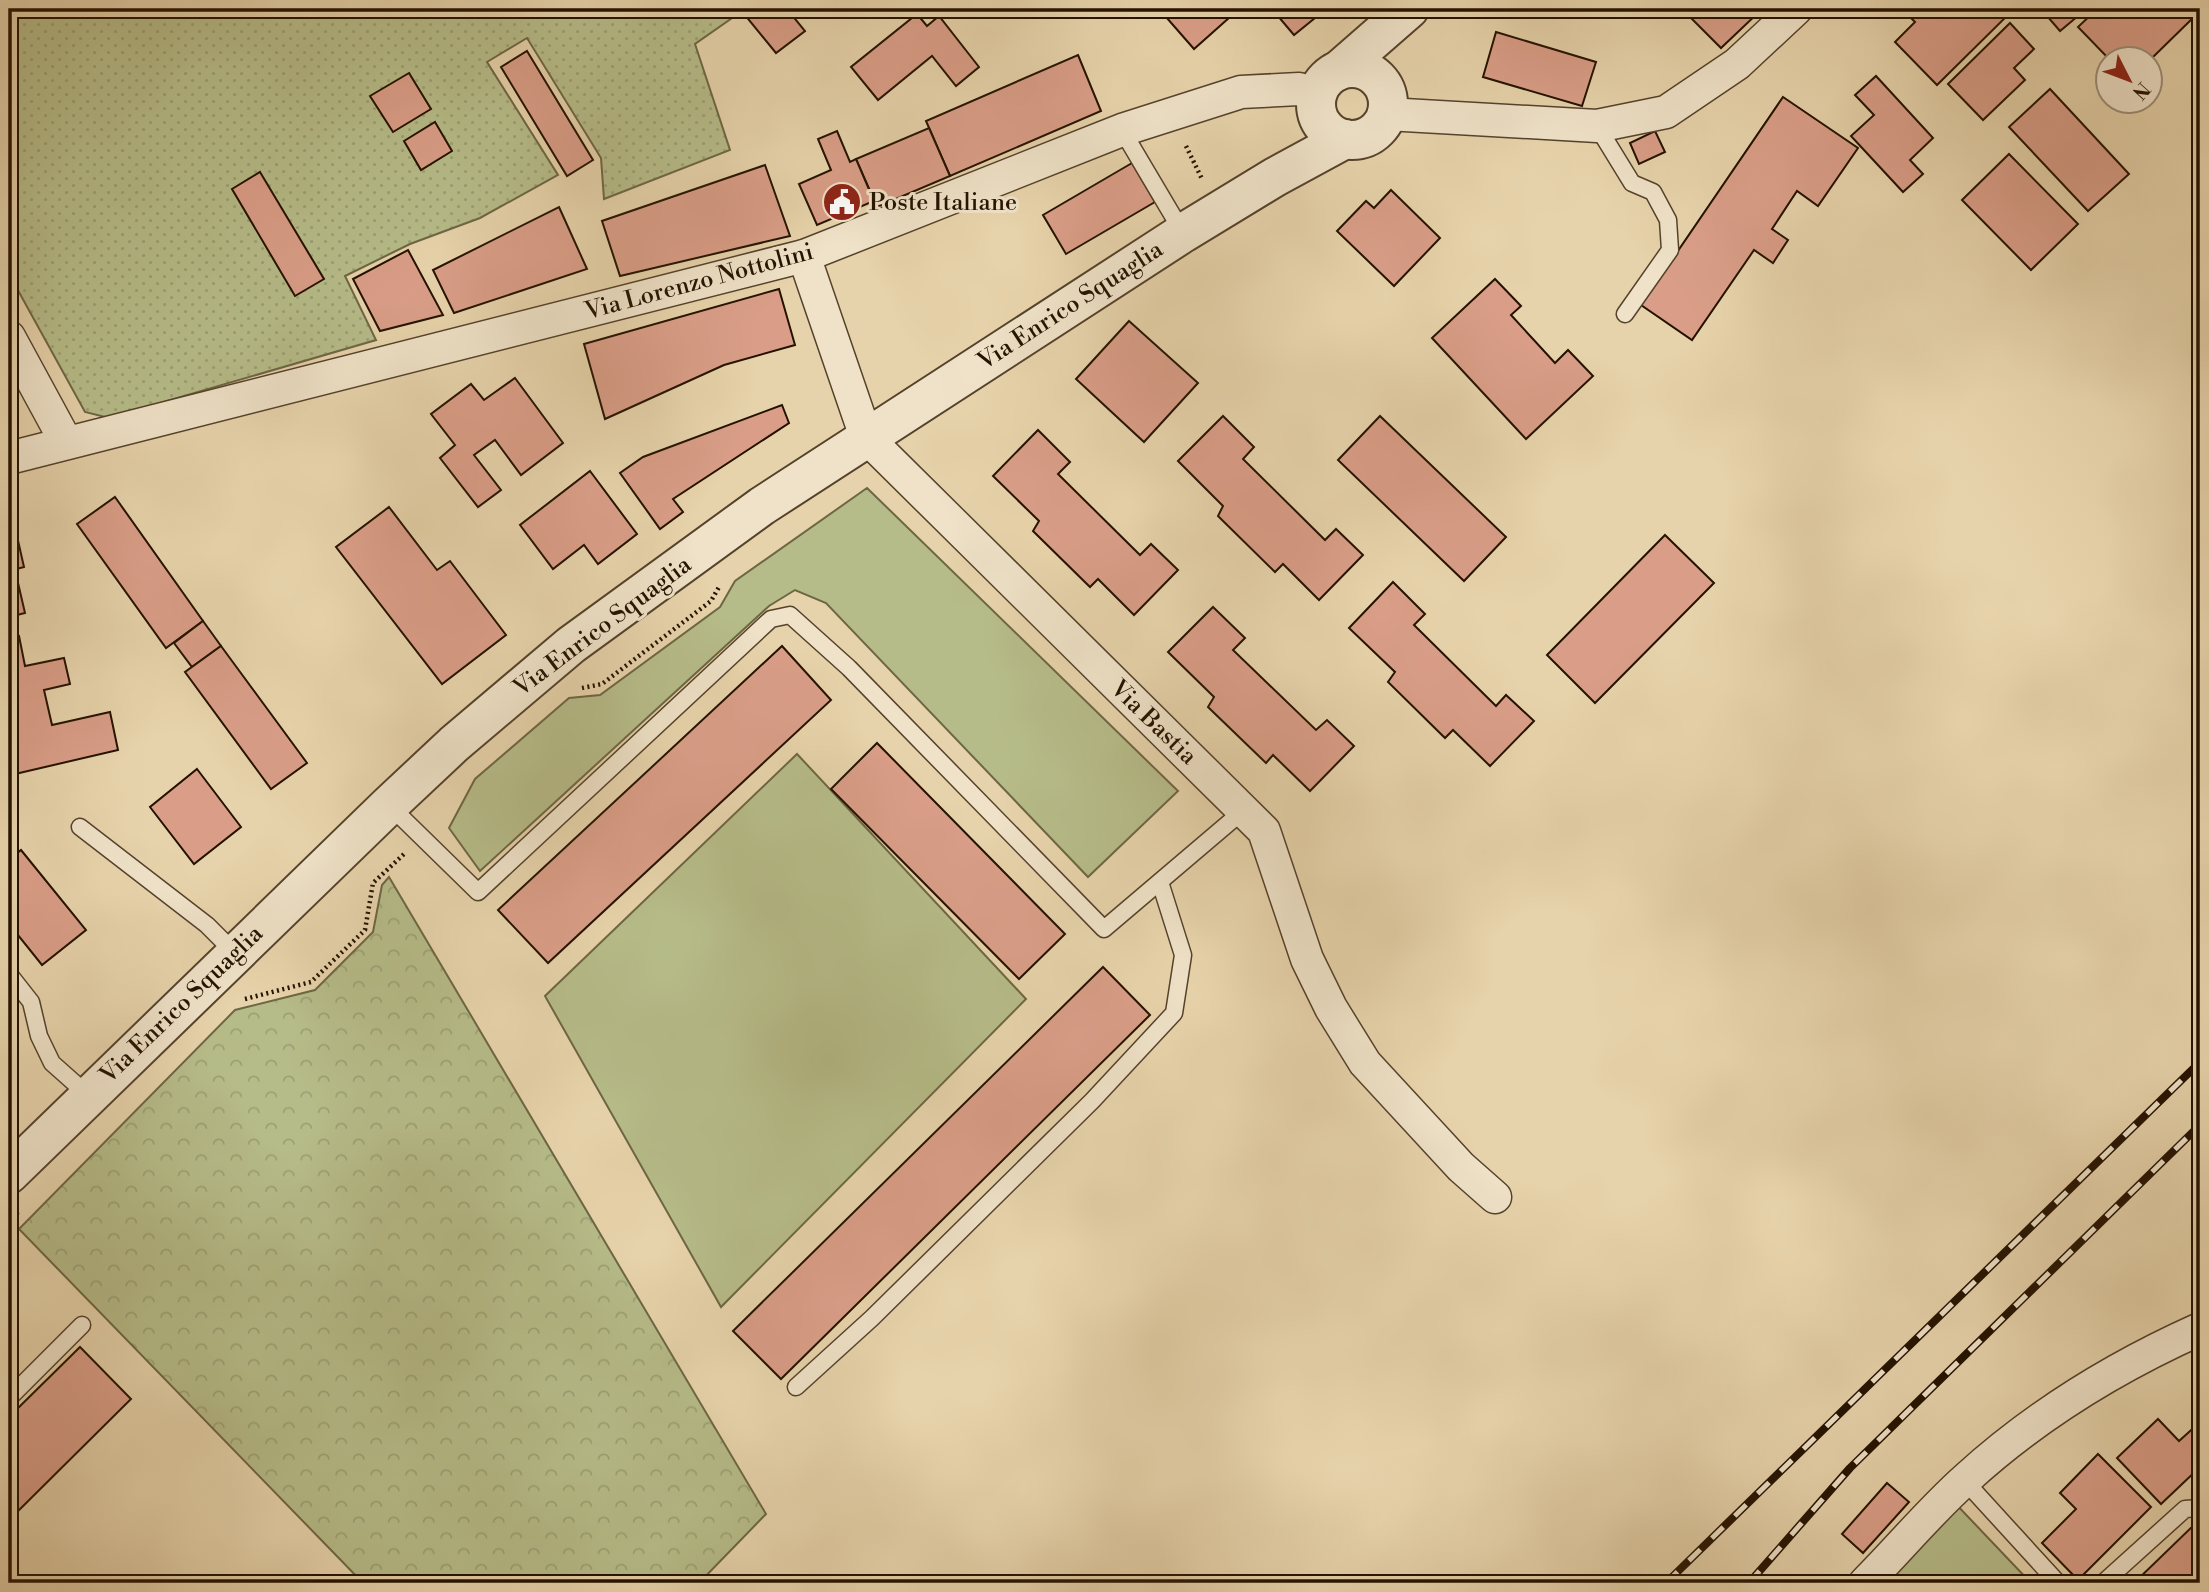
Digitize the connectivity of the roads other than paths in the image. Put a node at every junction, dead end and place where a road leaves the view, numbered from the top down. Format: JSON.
{"nodes":[{"id":1,"x":1796,"y":9,"type":"edge"},
{"id":2,"x":1407,"y":10,"type":"edge"},
{"id":3,"x":1385,"y":100,"type":"junction"},
{"id":4,"x":1330,"y":106,"type":"junction"},
{"id":5,"x":1597,"y":126,"type":"junction"},
{"id":6,"x":1122,"y":130,"type":"junction"},
{"id":7,"x":1183,"y":233,"type":"junction"},
{"id":8,"x":804,"y":256,"type":"junction"},
{"id":9,"x":1625,"y":314,"type":"dead end"},
{"id":10,"x":9,"y":337,"type":"edge"},
{"id":11,"x":866,"y":437,"type":"junction"},
{"id":12,"x":66,"y":442,"type":"junction"},
{"id":13,"x":9,"y":458,"type":"edge"},
{"id":14,"x":389,"y":805,"type":"junction"},
{"id":15,"x":1244,"y":810,"type":"junction"},
{"id":16,"x":80,"y":827,"type":"dead end"},
{"id":17,"x":1160,"y":883,"type":"junction"},
{"id":18,"x":234,"y":952,"type":"junction"},
{"id":19,"x":9,"y":974,"type":"edge"},
{"id":20,"x":88,"y":1095,"type":"junction"},
{"id":21,"x":9,"y":1174,"type":"edge"},
{"id":22,"x":1495,"y":1197,"type":"dead end"},
{"id":23,"x":82,"y":1325,"type":"dead end"},
{"id":24,"x":2200,"y":1329,"type":"edge"},
{"id":25,"x":796,"y":1387,"type":"dead end"},
{"id":26,"x":9,"y":1398,"type":"edge"},
{"id":27,"x":1965,"y":1480,"type":"junction"},
{"id":28,"x":2200,"y":1508,"type":"edge"},
{"id":29,"x":1865,"y":1583,"type":"edge"},
{"id":30,"x":2058,"y":1583,"type":"edge"},
{"id":31,"x":2103,"y":1583,"type":"edge"}],
"edges":[{"from":1,"to":5,"type":"street"},
{"from":2,"to":3,"type":"street"},
{"from":2,"to":4,"type":"street","name":"Via Enrico Squaglia"},
{"from":3,"to":4,"type":"street"},
{"from":3,"to":4,"type":"street"},
{"from":3,"to":5,"type":"street"},
{"from":4,"to":6,"type":"street","name":"Via Lorenzo Nottolini"},
{"from":4,"to":7,"type":"street","name":"Via Enrico Squaglia"},
{"from":5,"to":9,"type":"lane"},
{"from":6,"to":7,"type":"lane"},
{"from":6,"to":8,"type":"street","name":"Via Lorenzo Nottolini"},
{"from":7,"to":11,"type":"street","name":"Via Enrico Squaglia"},
{"from":8,"to":11,"type":"street","name":"Via Bastia"},
{"from":8,"to":12,"type":"street","name":"Via Lorenzo Nottolini"},
{"from":10,"to":12,"type":"street"},
{"from":11,"to":14,"type":"street","name":"Via Enrico Squaglia"},
{"from":11,"to":15,"type":"street","name":"Via Bastia"},
{"from":12,"to":13,"type":"street","name":"Via Lorenzo Nottolini"},
{"from":14,"to":17,"type":"lane"},
{"from":14,"to":18,"type":"street","name":"Via Enrico Squaglia"},
{"from":15,"to":17,"type":"lane"},
{"from":15,"to":22,"type":"street","name":"Via Bastia"},
{"from":16,"to":18,"type":"lane"},
{"from":17,"to":25,"type":"lane"},
{"from":18,"to":20,"type":"street","name":"Via Enrico Squaglia"},
{"from":19,"to":20,"type":"lane"},
{"from":20,"to":21,"type":"street","name":"Via Enrico Squaglia"},
{"from":23,"to":26,"type":"lane"},
{"from":24,"to":27,"type":"street"},
{"from":27,"to":29,"type":"street"},
{"from":27,"to":30,"type":"lane"},
{"from":28,"to":31,"type":"lane"}]}
